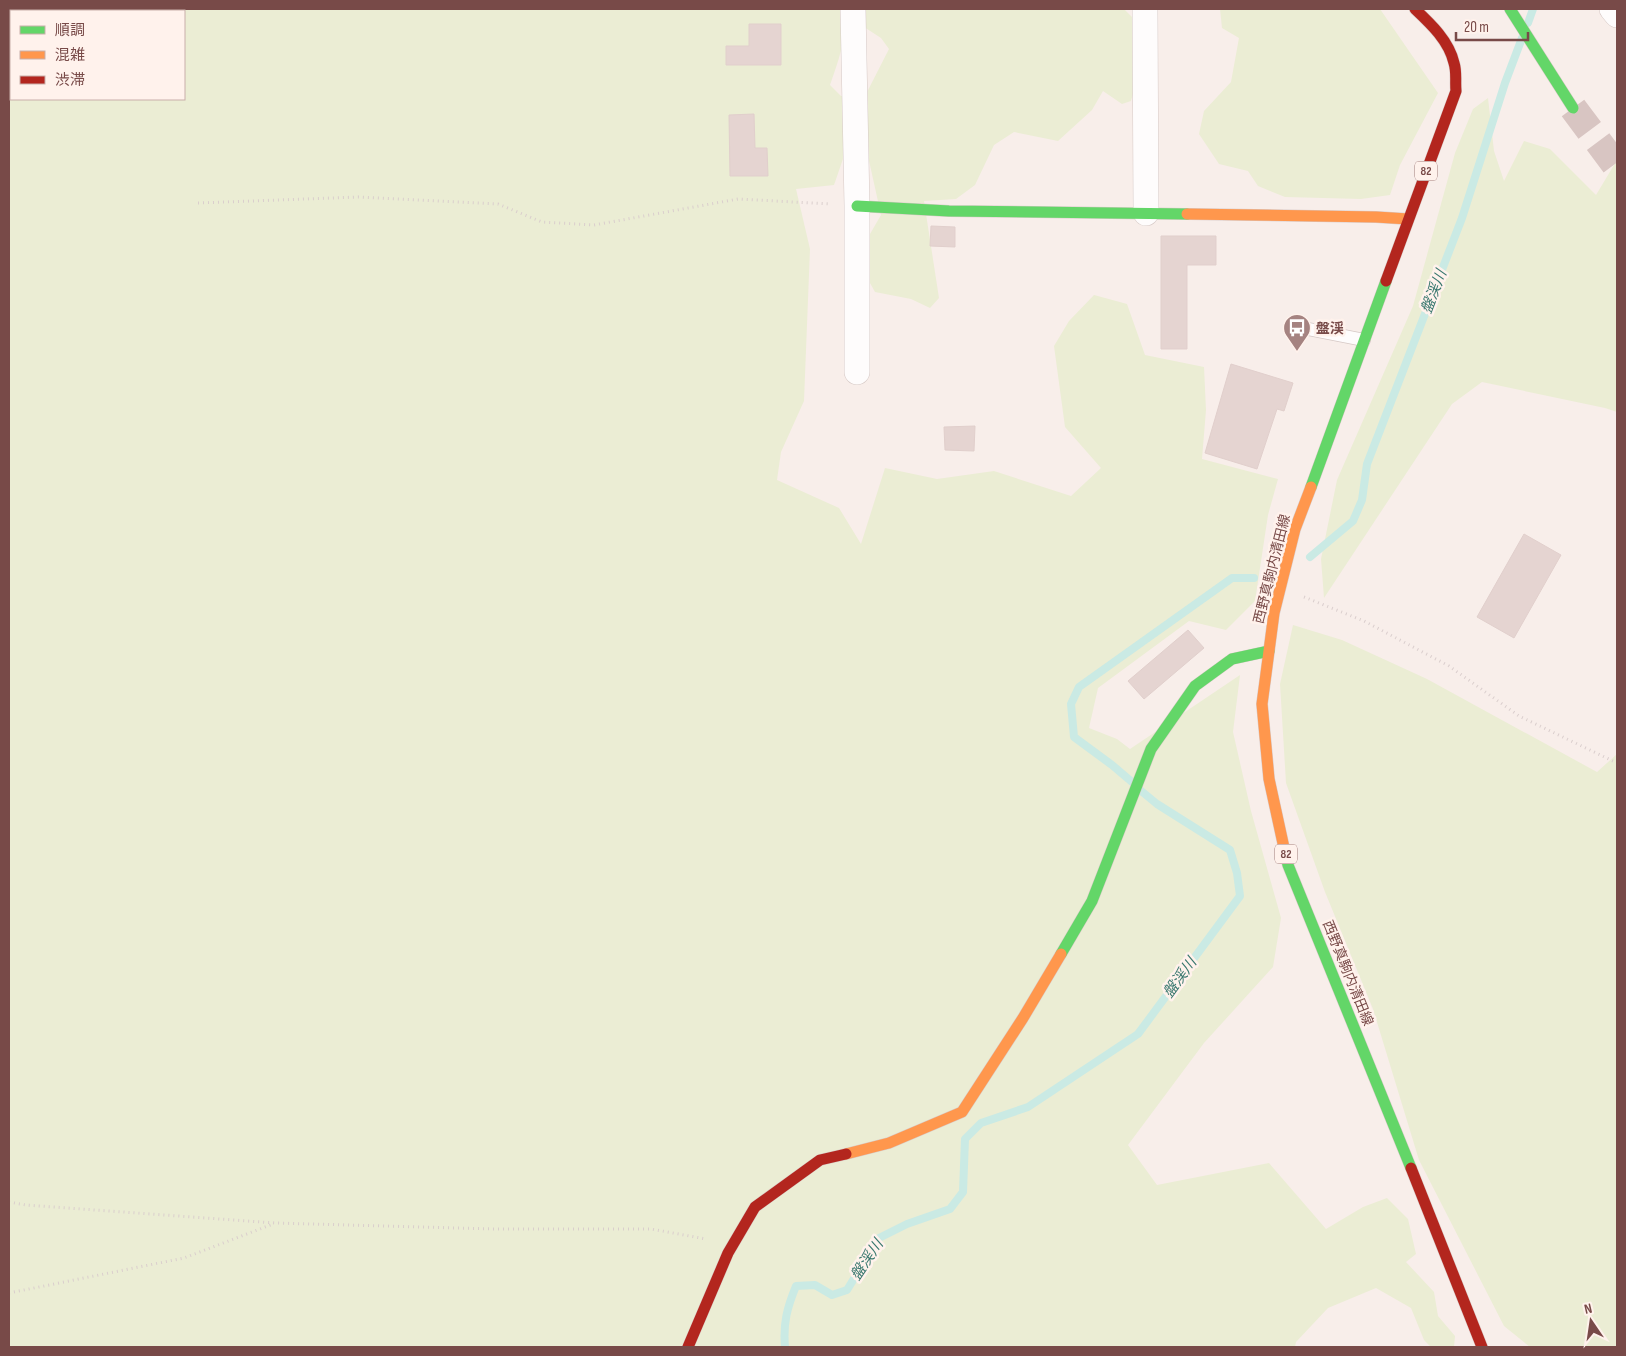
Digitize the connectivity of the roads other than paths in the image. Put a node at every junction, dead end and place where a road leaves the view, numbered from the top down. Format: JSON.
{"nodes":[{"id":1,"x":853,"y":9,"type":"edge"},
{"id":2,"x":1145,"y":9,"type":"edge"},
{"id":3,"x":1415,"y":9,"type":"edge"},
{"id":4,"x":1510,"y":9,"type":"edge"},
{"id":5,"x":1612,"y":9,"type":"edge"},
{"id":6,"x":1617,"y":15,"type":"edge"},
{"id":7,"x":1573,"y":108,"type":"tunnel mouth"},
{"id":8,"x":857,"y":206,"type":"junction"},
{"id":9,"x":1146,"y":214,"type":"junction"},
{"id":10,"x":1408,"y":219,"type":"junction"},
{"id":11,"x":1298,"y":326,"type":"dead end"},
{"id":12,"x":1364,"y":340,"type":"junction"},
{"id":13,"x":857,"y":372,"type":"dead end"},
{"id":14,"x":1269,"y":651,"type":"junction"},
{"id":15,"x":688,"y":1347,"type":"edge"},
{"id":16,"x":1482,"y":1347,"type":"edge"}],
"edges":[{"from":1,"to":8,"type":"street"},
{"from":2,"to":9,"type":"street"},
{"from":3,"to":10,"type":"main road","name":"西野真駒内清田線","number":"82"},
{"from":4,"to":7,"type":"main road"},
{"from":5,"to":6,"type":"street"},
{"from":8,"to":9,"type":"main road"},
{"from":8,"to":13,"type":"street"},
{"from":9,"to":10,"type":"main road"},
{"from":10,"to":12,"type":"main road","name":"西野真駒内清田線","number":"82"},
{"from":11,"to":12,"type":"lane"},
{"from":12,"to":14,"type":"main road","name":"西野真駒内清田線","number":"82"},
{"from":14,"to":15,"type":"main road"},
{"from":14,"to":16,"type":"main road","name":"西野真駒内清田線","number":"82"}]}
